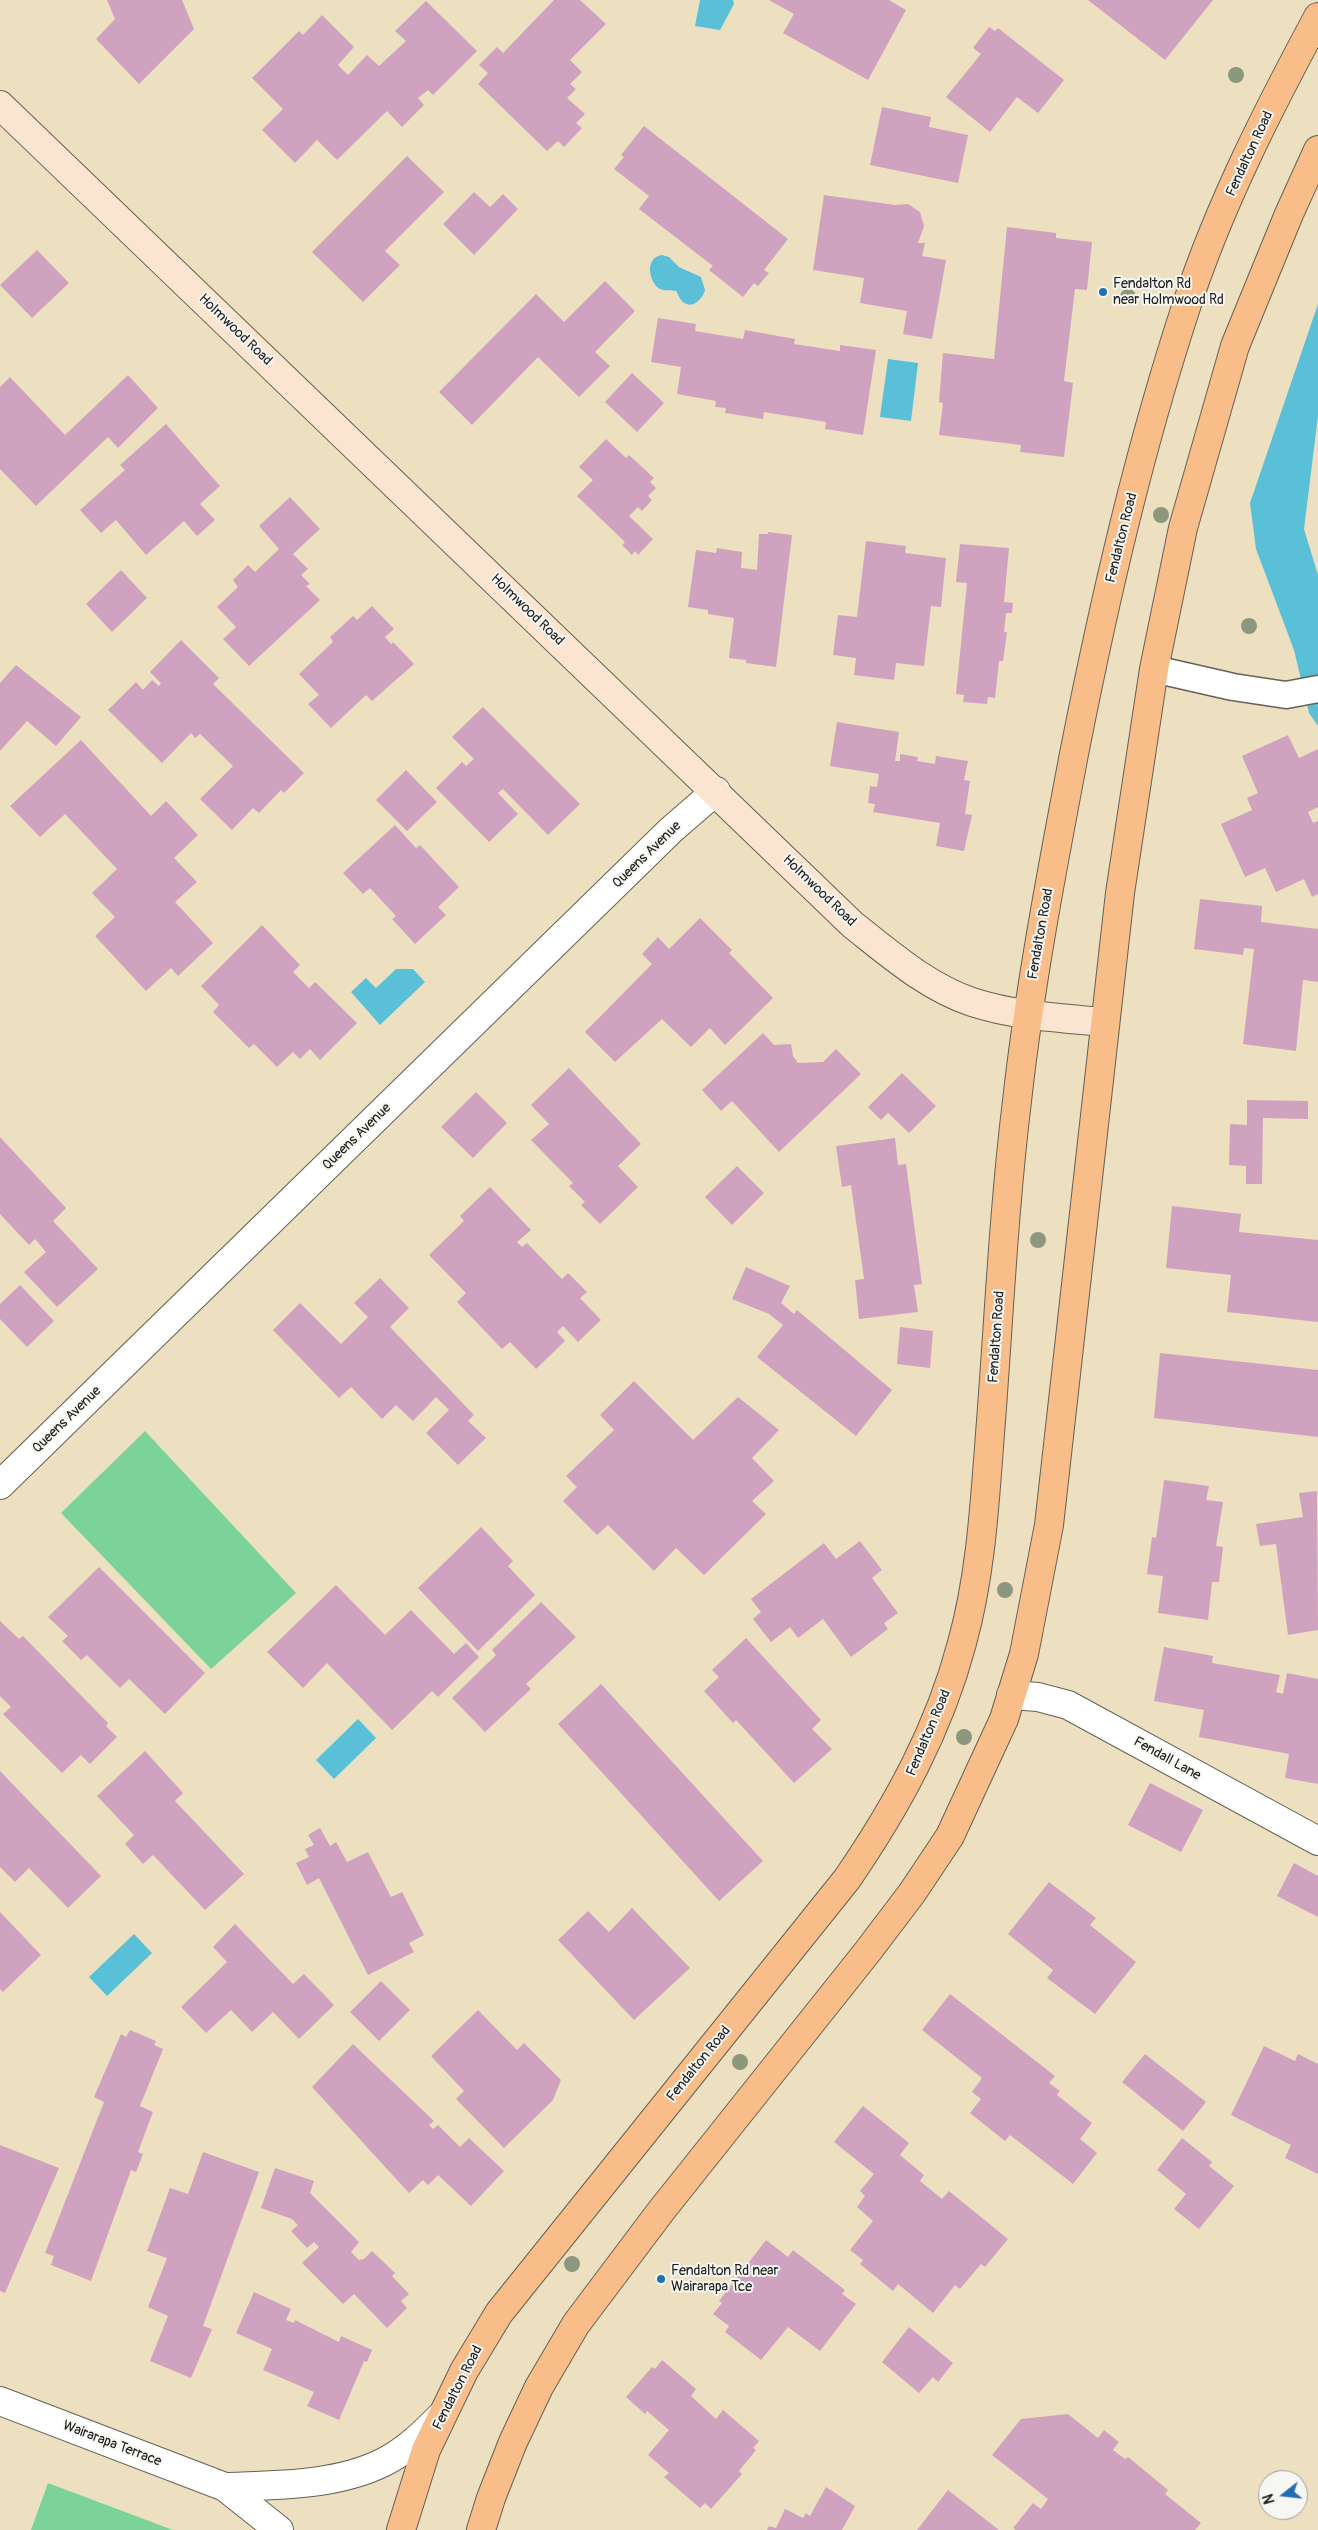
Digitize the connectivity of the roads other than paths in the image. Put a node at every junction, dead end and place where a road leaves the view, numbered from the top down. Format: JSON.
{"nodes":[{"id":1,"x":1318,"y":17,"type":"edge"},
{"id":2,"x":0,"y":105,"type":"edge"},
{"id":3,"x":1318,"y":150,"type":"edge"},
{"id":4,"x":1154,"y":669,"type":"junction"},
{"id":5,"x":1318,"y":689,"type":"edge"},
{"id":6,"x":716,"y":791,"type":"junction"},
{"id":7,"x":1028,"y":1015,"type":"junction"},
{"id":8,"x":1104,"y":1022,"type":"junction"},
{"id":9,"x":0,"y":1485,"type":"edge"},
{"id":10,"x":1011,"y":1695,"type":"junction"},
{"id":11,"x":1318,"y":1841,"type":"edge"},
{"id":12,"x":0,"y":2401,"type":"edge"},
{"id":13,"x":444,"y":2413,"type":"junction"},
{"id":14,"x":225,"y":2487,"type":"junction"},
{"id":15,"x":279,"y":2530,"type":"edge"},
{"id":16,"x":401,"y":2530,"type":"edge"},
{"id":17,"x":481,"y":2530,"type":"edge"}],
"edges":[{"from":1,"to":7,"type":"main road","name":"Fendalton Road"},
{"from":2,"to":6,"type":"street","name":"Holmwood Road"},
{"from":3,"to":4,"type":"main road"},
{"from":4,"to":5,"type":"lane"},
{"from":4,"to":8,"type":"main road"},
{"from":6,"to":7,"type":"street","name":"Holmwood Road"},
{"from":6,"to":9,"type":"street","name":"Queens Avenue"},
{"from":7,"to":8,"type":"street","name":"Holmwood Road"},
{"from":7,"to":13,"type":"main road","name":"Fendalton Road"},
{"from":8,"to":10,"type":"main road"},
{"from":10,"to":11,"type":"street","name":"Fendall Lane"},
{"from":10,"to":17,"type":"main road"},
{"from":12,"to":14,"type":"street","name":"Wairarapa Terrace"},
{"from":13,"to":14,"type":"street","name":"Wairarapa Terrace"},
{"from":13,"to":16,"type":"main road","name":"Fendalton Road"},
{"from":14,"to":15,"type":"street","name":"Wairarapa Terrace"}]}
